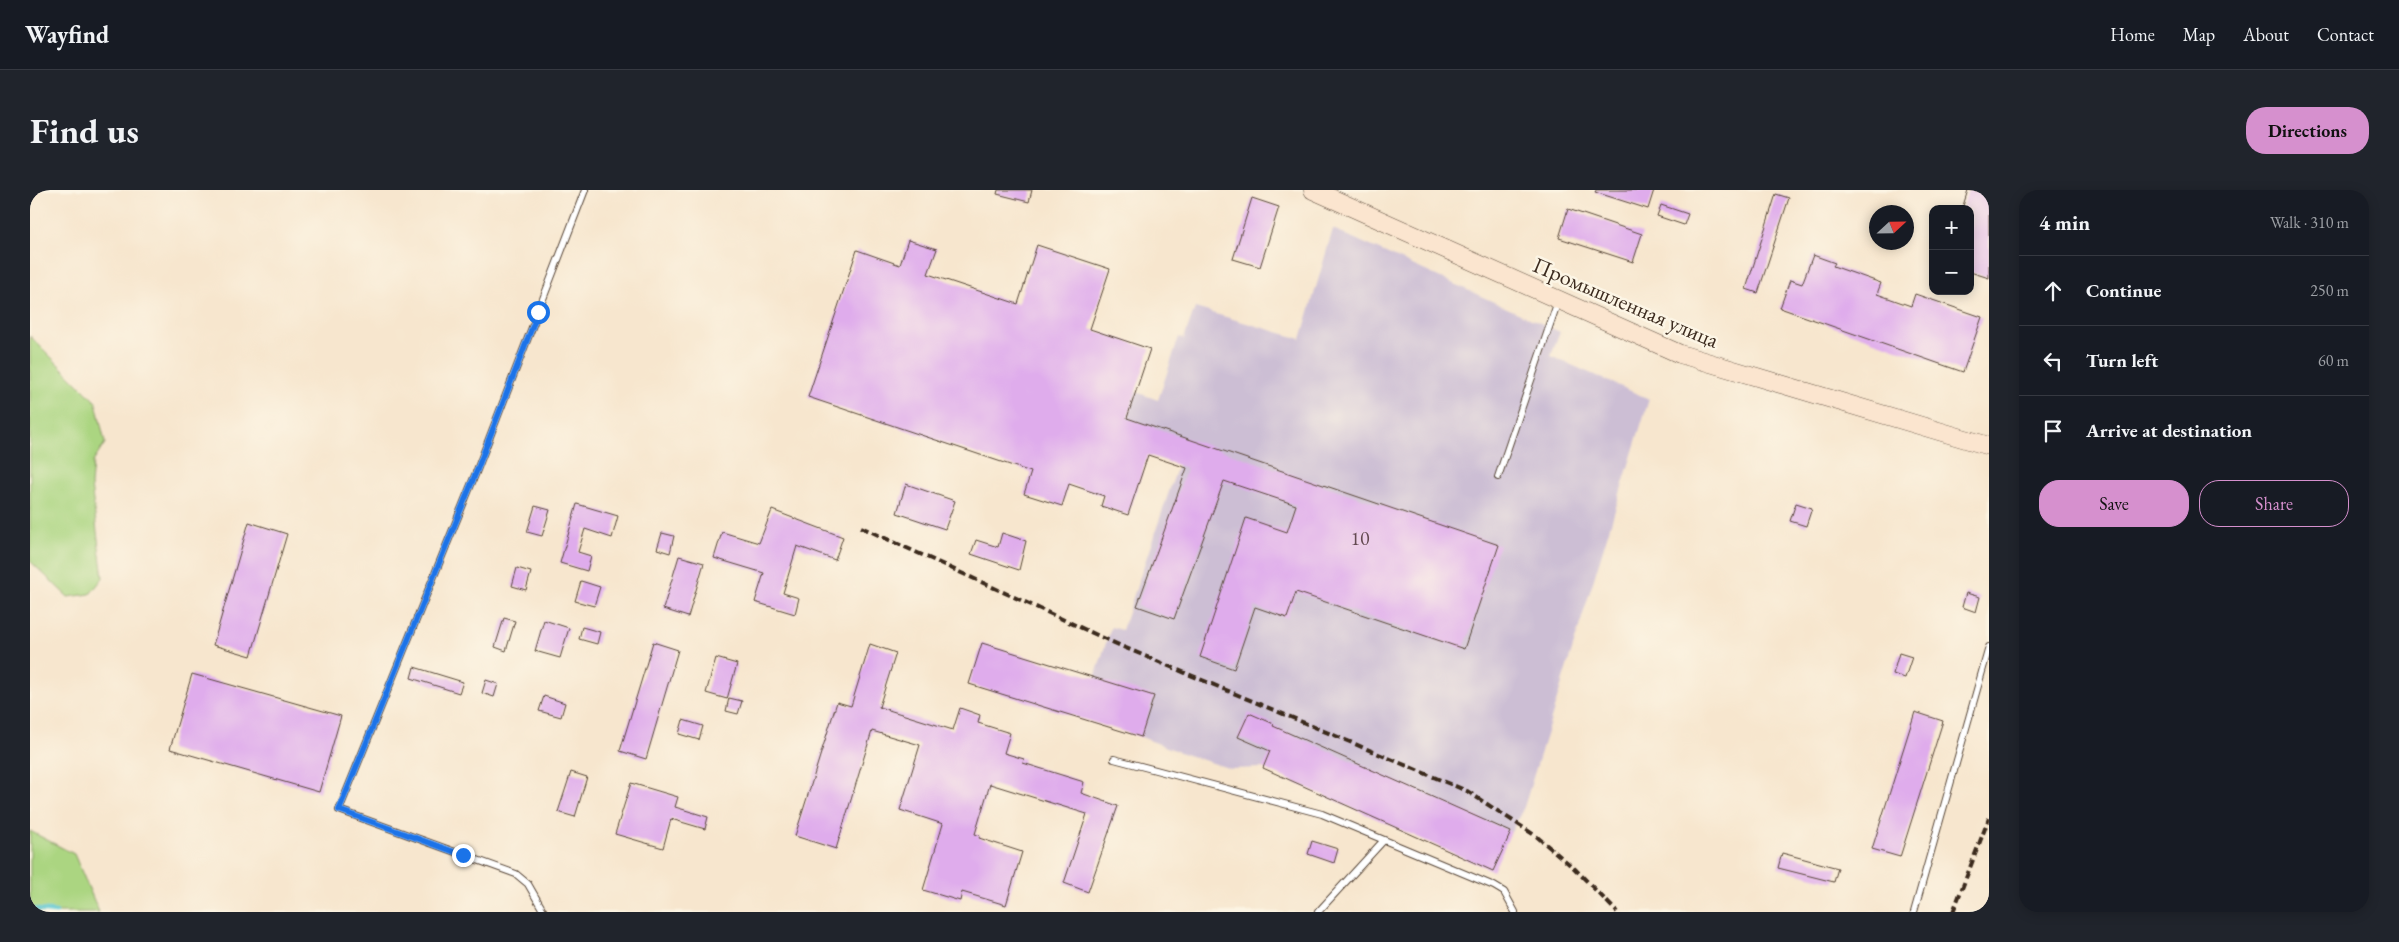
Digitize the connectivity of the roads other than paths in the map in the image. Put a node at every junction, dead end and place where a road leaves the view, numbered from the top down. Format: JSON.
{"nodes":[{"id":1,"x":585,"y":190,"type":"edge"},
{"id":2,"x":1313,"y":190,"type":"edge"},
{"id":3,"x":1558,"y":300,"type":"junction"},
{"id":4,"x":1989,"y":446,"type":"edge"},
{"id":5,"x":1498,"y":478,"type":"dead end"},
{"id":6,"x":1989,"y":647,"type":"edge"},
{"id":7,"x":1114,"y":759,"type":"dead end"},
{"id":8,"x":1384,"y":840,"type":"junction"},
{"id":9,"x":544,"y":912,"type":"edge"},
{"id":10,"x":1318,"y":912,"type":"edge"},
{"id":11,"x":1515,"y":912,"type":"edge"},
{"id":12,"x":1914,"y":912,"type":"edge"}],
"edges":[{"from":1,"to":9,"type":"lane"},
{"from":2,"to":3,"type":"street","name":"Промышленная улица"},
{"from":3,"to":4,"type":"street","name":"Промышленная улица"},
{"from":3,"to":5,"type":"lane"},
{"from":6,"to":12,"type":"lane"},
{"from":7,"to":8,"type":"lane"},
{"from":8,"to":10,"type":"lane"},
{"from":8,"to":11,"type":"lane"}]}
